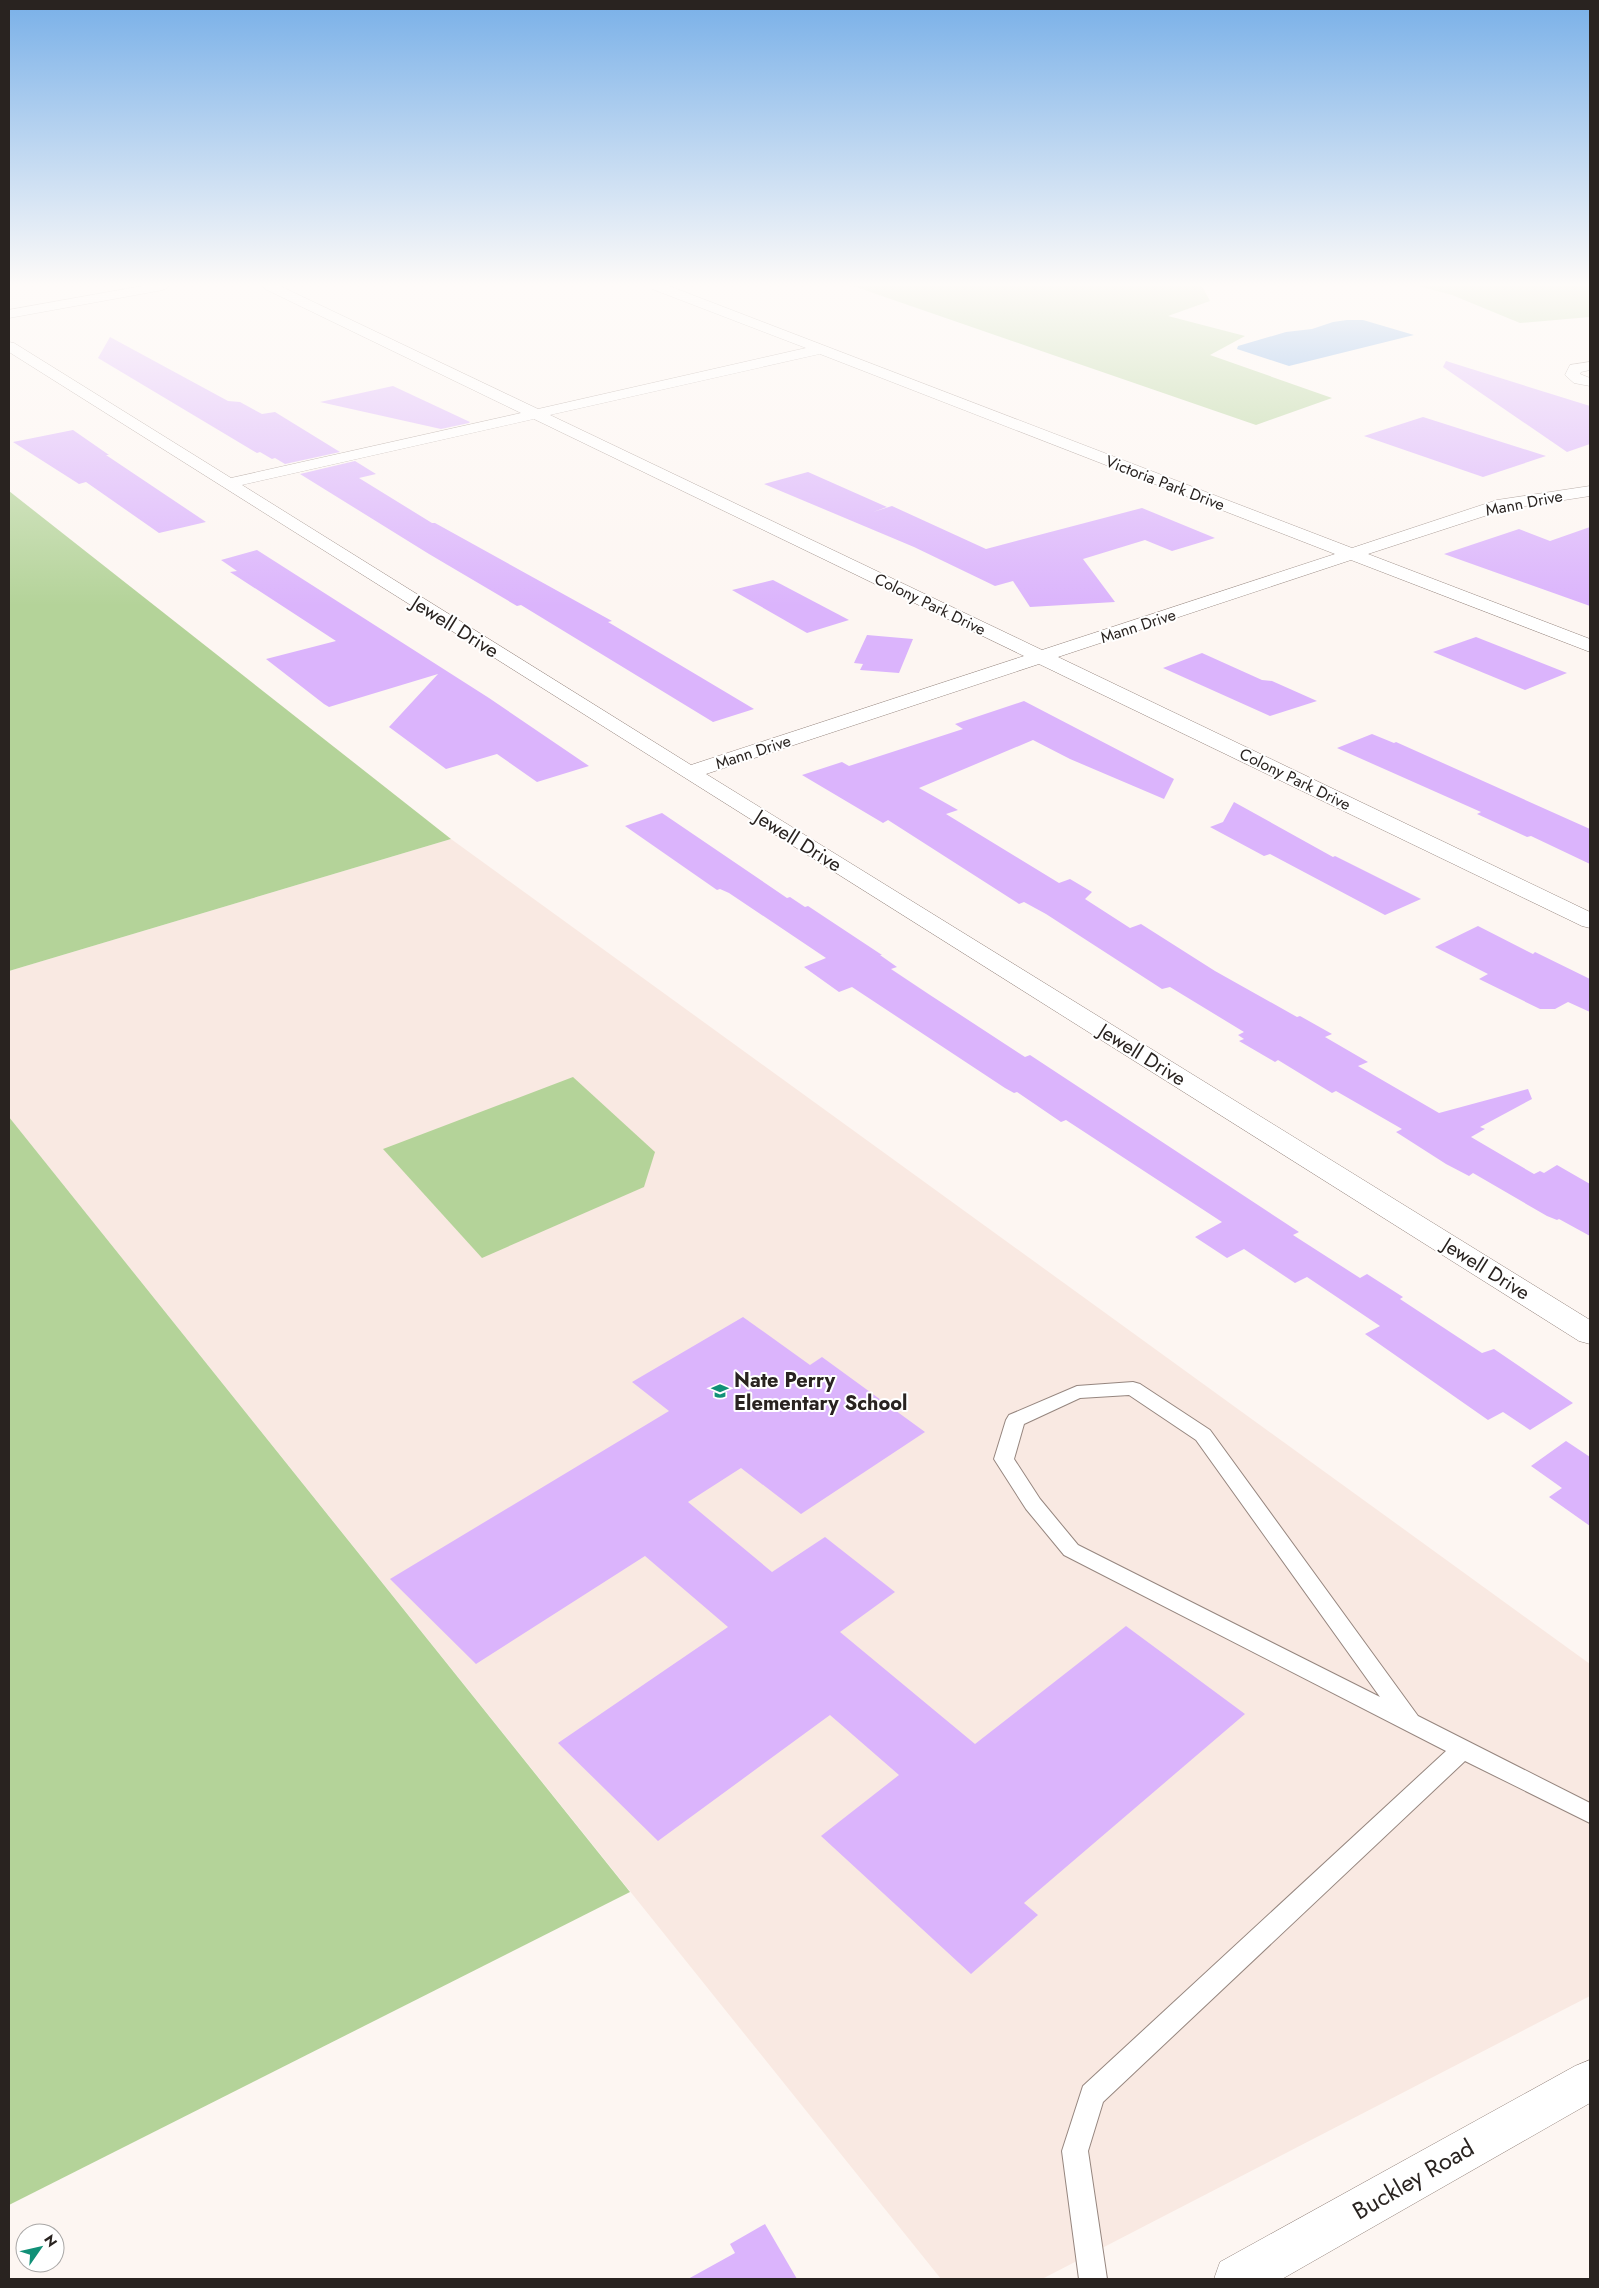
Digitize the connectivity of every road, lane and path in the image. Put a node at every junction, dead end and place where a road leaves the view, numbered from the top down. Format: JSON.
{"nodes":[{"id":1,"x":83,"y":393,"type":"edge"},
{"id":2,"x":493,"y":393,"type":"edge"},
{"id":3,"x":630,"y":393,"type":"edge"},
{"id":4,"x":935,"y":393,"type":"edge"},
{"id":5,"x":537,"y":414,"type":"junction"},
{"id":6,"x":227,"y":484,"type":"junction"},
{"id":7,"x":1590,"y":491,"type":"edge"},
{"id":8,"x":1352,"y":555,"type":"junction"},
{"id":9,"x":1590,"y":646,"type":"edge"},
{"id":10,"x":1042,"y":658,"type":"junction"},
{"id":11,"x":688,"y":773,"type":"junction"},
{"id":12,"x":1590,"y":921,"type":"edge"},
{"id":13,"x":1590,"y":1334,"type":"edge"},
{"id":14,"x":1410,"y":1722,"type":"junction"},
{"id":15,"x":1463,"y":1749,"type":"junction"},
{"id":16,"x":1590,"y":1814,"type":"edge"},
{"id":17,"x":1590,"y":2080,"type":"edge"},
{"id":18,"x":1093,"y":2279,"type":"edge"},
{"id":19,"x":1237,"y":2279,"type":"edge"}],
"edges":[{"from":1,"to":6,"type":"street","name":"Jewell Drive"},
{"from":2,"to":5,"type":"street","name":"Colony Park Drive"},
{"from":3,"to":5,"type":"street"},
{"from":4,"to":8,"type":"street","name":"Victoria Park Drive"},
{"from":5,"to":6,"type":"street"},
{"from":5,"to":10,"type":"street","name":"Colony Park Drive"},
{"from":6,"to":11,"type":"street","name":"Jewell Drive"},
{"from":7,"to":8,"type":"street","name":"Mann Drive"},
{"from":8,"to":9,"type":"street","name":"Victoria Park Drive"},
{"from":8,"to":10,"type":"street","name":"Mann Drive"},
{"from":10,"to":11,"type":"street","name":"Mann Drive"},
{"from":10,"to":12,"type":"street","name":"Colony Park Drive"},
{"from":11,"to":13,"type":"street","name":"Jewell Drive"},
{"from":14,"to":14,"type":"lane"},
{"from":14,"to":15,"type":"lane"},
{"from":15,"to":16,"type":"lane"},
{"from":15,"to":18,"type":"lane"},
{"from":17,"to":19,"type":"street","name":"Buckley Road"}]}
